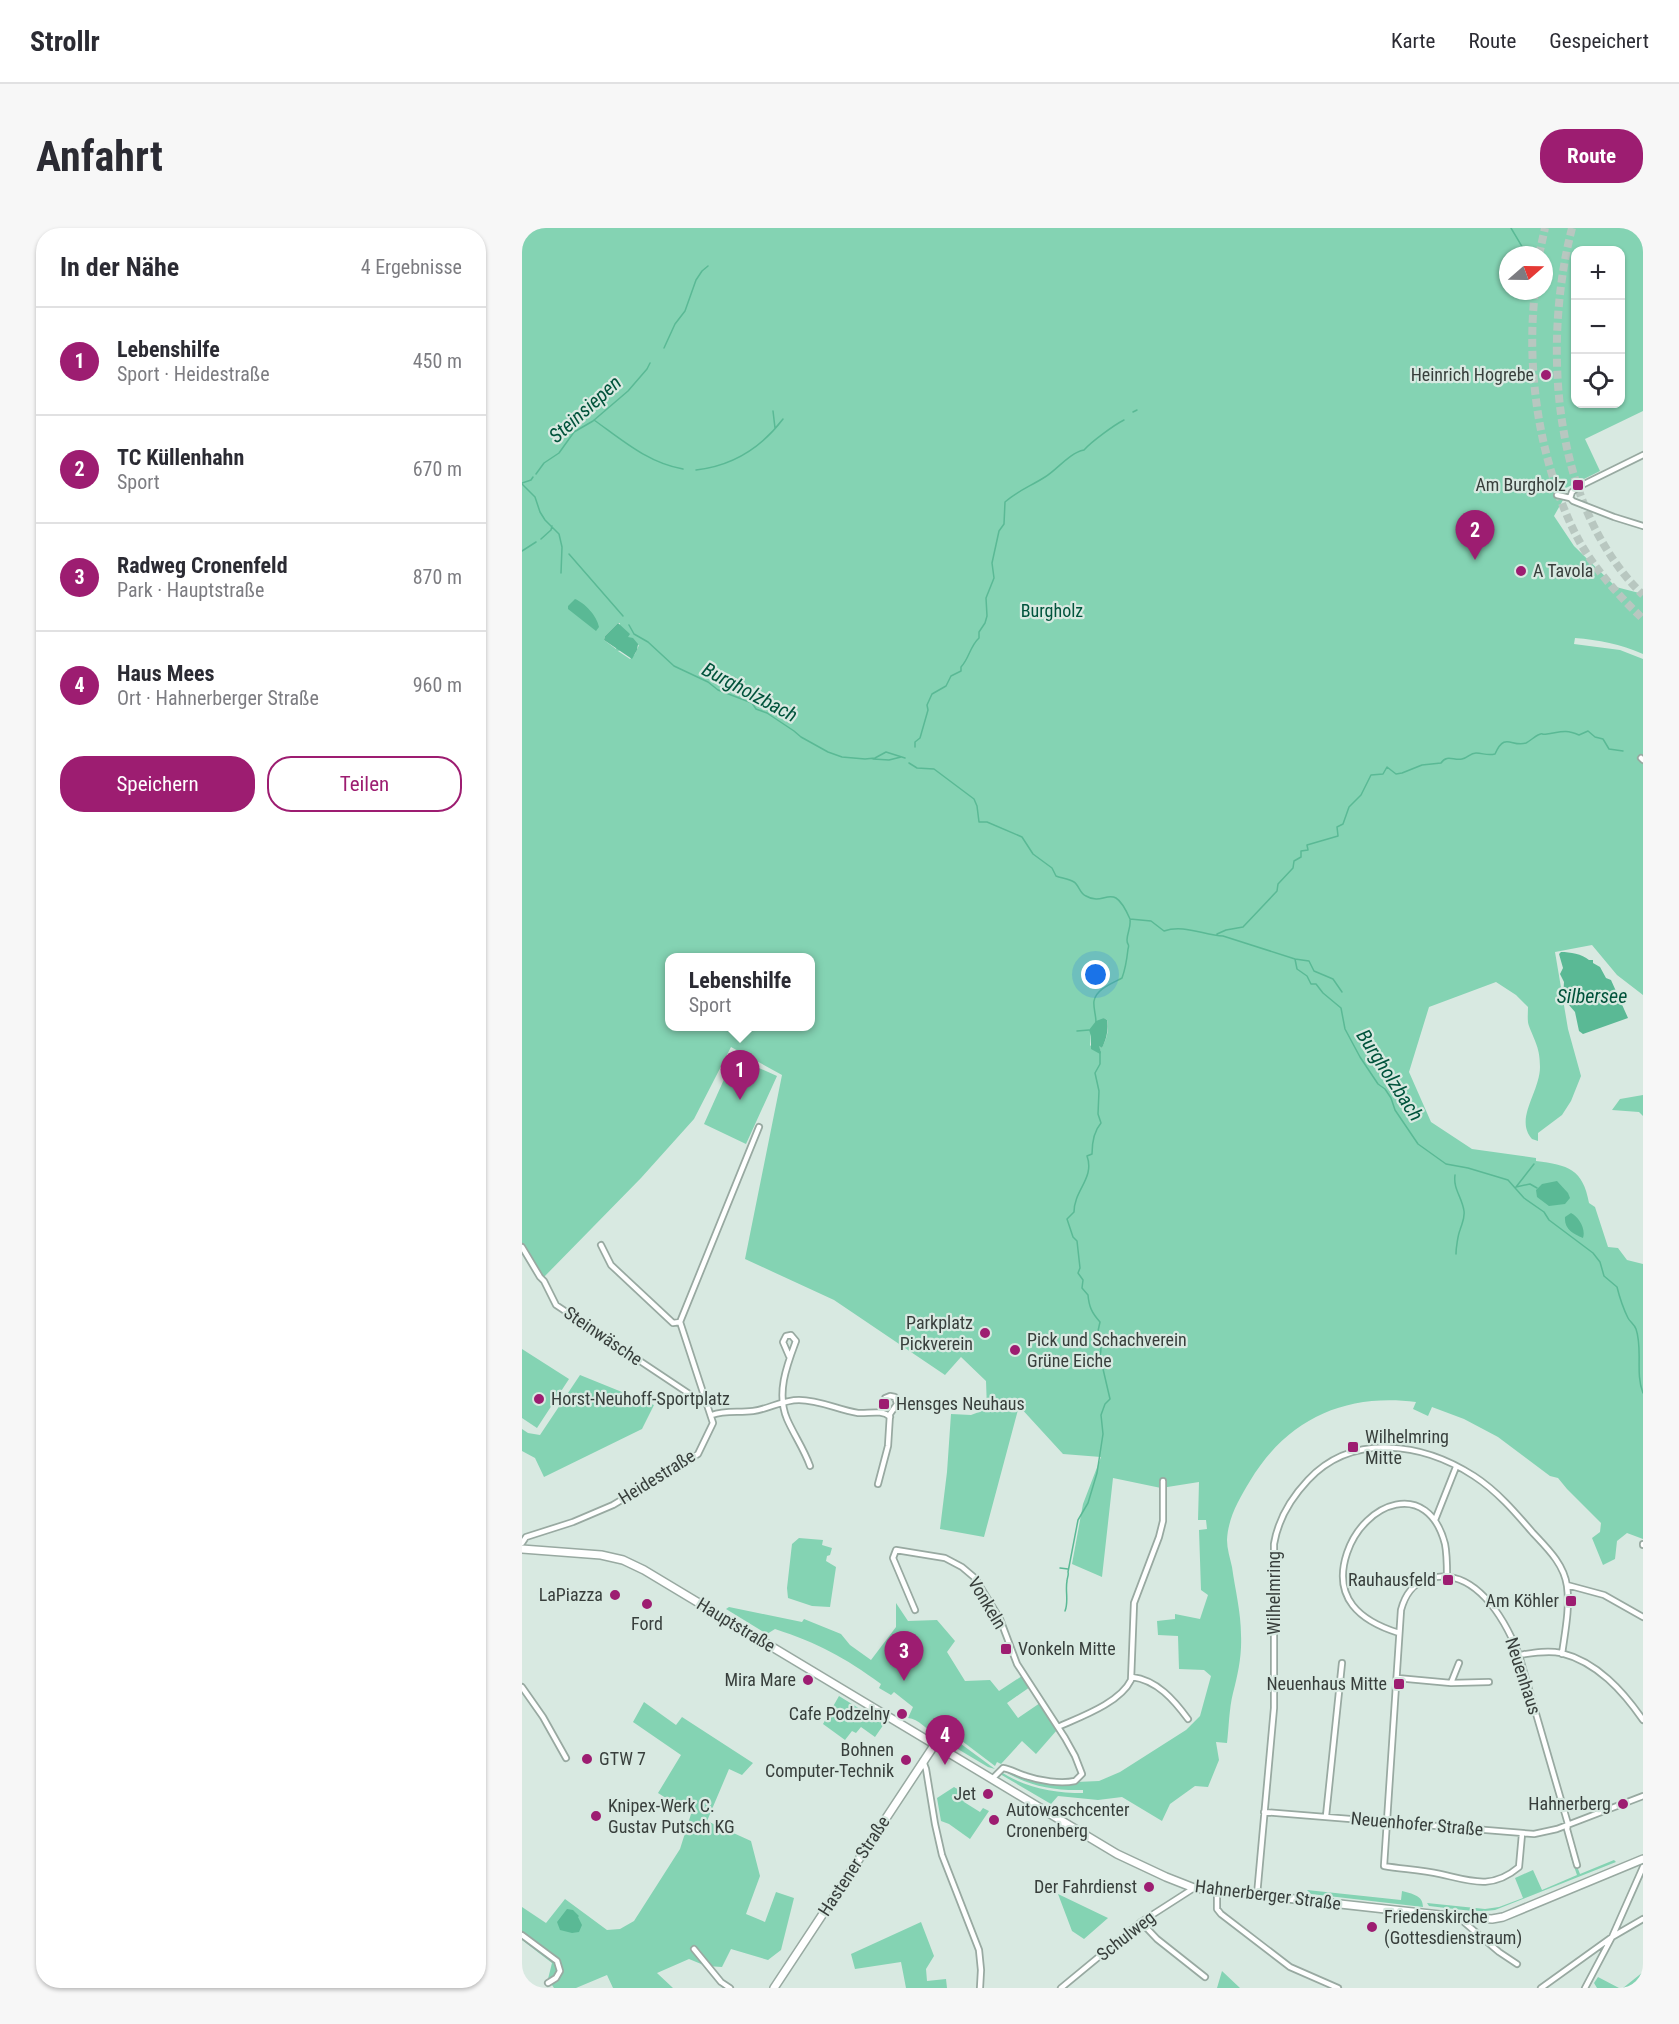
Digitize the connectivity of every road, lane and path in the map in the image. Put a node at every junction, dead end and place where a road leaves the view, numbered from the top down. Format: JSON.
{"nodes":[{"id":1,"x":1643,"y":455,"type":"edge"},
{"id":2,"x":1557,"y":495,"type":"dead end"},
{"id":3,"x":1570,"y":498,"type":"junction"},
{"id":4,"x":1643,"y":526,"type":"edge"},
{"id":5,"x":759,"y":1127,"type":"dead end"},
{"id":6,"x":600,"y":1245,"type":"dead end"},
{"id":7,"x":522,"y":1247,"type":"edge"},
{"id":8,"x":680,"y":1322,"type":"junction"},
{"id":9,"x":789,"y":1356,"type":"dead end"},
{"id":10,"x":782,"y":1401,"type":"junction"},
{"id":11,"x":707,"y":1403,"type":"junction"},
{"id":12,"x":882,"y":1412,"type":"junction"},
{"id":13,"x":712,"y":1415,"type":"junction"},
{"id":14,"x":890,"y":1417,"type":"junction"},
{"id":15,"x":810,"y":1466,"type":"dead end"},
{"id":16,"x":1456,"y":1467,"type":"junction"},
{"id":17,"x":1163,"y":1481,"type":"dead end"},
{"id":18,"x":878,"y":1484,"type":"dead end"},
{"id":19,"x":1435,"y":1520,"type":"junction"},
{"id":20,"x":522,"y":1543,"type":"edge"},
{"id":21,"x":522,"y":1548,"type":"edge"},
{"id":22,"x":1447,"y":1576,"type":"junction"},
{"id":23,"x":1567,"y":1585,"type":"junction"},
{"id":24,"x":915,"y":1610,"type":"dead end"},
{"id":25,"x":1643,"y":1617,"type":"edge"},
{"id":26,"x":1399,"y":1633,"type":"junction"},
{"id":27,"x":1562,"y":1654,"type":"junction"},
{"id":28,"x":1519,"y":1655,"type":"junction"},
{"id":29,"x":1342,"y":1663,"type":"dead end"},
{"id":30,"x":1458,"y":1663,"type":"dead end"},
{"id":31,"x":1132,"y":1677,"type":"junction"},
{"id":32,"x":1397,"y":1678,"type":"junction"},
{"id":33,"x":1489,"y":1682,"type":"dead end"},
{"id":34,"x":1451,"y":1683,"type":"junction"},
{"id":35,"x":522,"y":1687,"type":"edge"},
{"id":36,"x":1188,"y":1719,"type":"dead end"},
{"id":37,"x":1643,"y":1720,"type":"edge"},
{"id":38,"x":1058,"y":1727,"type":"junction"},
{"id":39,"x":935,"y":1744,"type":"junction"},
{"id":40,"x":566,"y":1758,"type":"dead end"},
{"id":41,"x":923,"y":1761,"type":"junction"},
{"id":42,"x":993,"y":1778,"type":"junction"},
{"id":43,"x":1643,"y":1796,"type":"edge"},
{"id":44,"x":1264,"y":1812,"type":"junction"},
{"id":45,"x":1326,"y":1816,"type":"junction"},
{"id":46,"x":1387,"y":1821,"type":"junction"},
{"id":47,"x":1568,"y":1824,"type":"junction"},
{"id":48,"x":1522,"y":1834,"type":"junction"},
{"id":49,"x":1643,"y":1859,"type":"edge"},
{"id":50,"x":1577,"y":1865,"type":"dead end"},
{"id":51,"x":1643,"y":1867,"type":"edge"},
{"id":52,"x":1194,"y":1888,"type":"junction"},
{"id":53,"x":1217,"y":1891,"type":"junction"},
{"id":54,"x":1257,"y":1894,"type":"junction"},
{"id":55,"x":1458,"y":1917,"type":"junction"},
{"id":56,"x":1643,"y":1919,"type":"edge"},
{"id":57,"x":1141,"y":1922,"type":"junction"},
{"id":58,"x":522,"y":1935,"type":"edge"},
{"id":59,"x":1612,"y":1937,"type":"junction"},
{"id":60,"x":694,"y":1949,"type":"dead end"},
{"id":61,"x":1518,"y":1964,"type":"dead end"},
{"id":62,"x":1205,"y":1977,"type":"dead end"},
{"id":63,"x":548,"y":1983,"type":"dead end"},
{"id":64,"x":730,"y":1988,"type":"edge"},
{"id":65,"x":774,"y":1988,"type":"edge"},
{"id":66,"x":980,"y":1988,"type":"edge"},
{"id":67,"x":1060,"y":1988,"type":"edge"},
{"id":68,"x":1338,"y":1988,"type":"edge"},
{"id":69,"x":1541,"y":1988,"type":"edge"},
{"id":70,"x":1585,"y":1988,"type":"edge"}],
"edges":[{"from":1,"to":3,"type":"street"},
{"from":2,"to":3,"type":"street"},
{"from":3,"to":4,"type":"street"},
{"from":5,"to":8,"type":"street"},
{"from":6,"to":8,"type":"street"},
{"from":7,"to":11,"type":"street","name":"Steinwäsche"},
{"from":8,"to":11,"type":"street"},
{"from":9,"to":10,"type":"street"},
{"from":10,"to":12,"type":"street"},
{"from":10,"to":13,"type":"street"},
{"from":10,"to":15,"type":"street"},
{"from":11,"to":13,"type":"street"},
{"from":12,"to":14,"type":"street"},
{"from":12,"to":14,"type":"street"},
{"from":13,"to":20,"type":"street","name":"Heidestraße"},
{"from":14,"to":18,"type":"street"},
{"from":16,"to":19,"type":"street"},
{"from":16,"to":23,"type":"street","name":"Wilhelmring"},
{"from":16,"to":44,"type":"street","name":"Wilhelmring"},
{"from":17,"to":31,"type":"street"},
{"from":19,"to":22,"type":"street"},
{"from":19,"to":26,"type":"street"},
{"from":21,"to":39,"type":"main road","name":"Hauptstraße"},
{"from":22,"to":26,"type":"street"},
{"from":22,"to":28,"type":"street","name":"Neuenhaus"},
{"from":23,"to":25,"type":"street"},
{"from":23,"to":27,"type":"street","name":"Wilhelmring"},
{"from":24,"to":38,"type":"street","name":"Vonkeln"},
{"from":26,"to":32,"type":"street"},
{"from":27,"to":28,"type":"street"},
{"from":27,"to":37,"type":"street"},
{"from":28,"to":47,"type":"street","name":"Neuenhaus"},
{"from":29,"to":45,"type":"street"},
{"from":30,"to":34,"type":"street"},
{"from":31,"to":36,"type":"street"},
{"from":31,"to":38,"type":"street"},
{"from":32,"to":34,"type":"street","name":"Neuenhaus"},
{"from":32,"to":46,"type":"street"},
{"from":33,"to":34,"type":"street","name":"Neuenhaus"},
{"from":35,"to":40,"type":"street"},
{"from":38,"to":42,"type":"street","name":"Vonkeln"},
{"from":39,"to":41,"type":"main road","name":"Hastener Straße"},
{"from":39,"to":42,"type":"main road","name":"Hahnerberger Straße"},
{"from":41,"to":65,"type":"main road","name":"Hastener Straße"},
{"from":41,"to":66,"type":"street"},
{"from":42,"to":52,"type":"main road","name":"Hahnerberger Straße"},
{"from":43,"to":47,"type":"street","name":"Neuenhofer Straße"},
{"from":44,"to":45,"type":"street","name":"Neuenhofer Straße"},
{"from":44,"to":54,"type":"street","name":"Wilhelmring"},
{"from":45,"to":46,"type":"street","name":"Neuenhofer Straße"},
{"from":46,"to":48,"type":"street","name":"Neuenhofer Straße"},
{"from":46,"to":48,"type":"street"},
{"from":47,"to":48,"type":"street","name":"Neuenhofer Straße"},
{"from":47,"to":50,"type":"street"},
{"from":49,"to":55,"type":"main road","name":"Hahnerberger Straße"},
{"from":51,"to":59,"type":"street"},
{"from":52,"to":53,"type":"main road","name":"Hahnerberger Straße"},
{"from":52,"to":57,"type":"street","name":"Schulweg"},
{"from":53,"to":54,"type":"main road","name":"Hahnerberger Straße"},
{"from":53,"to":68,"type":"street"},
{"from":54,"to":55,"type":"main road","name":"Hahnerberger Straße"},
{"from":55,"to":61,"type":"street"},
{"from":56,"to":59,"type":"street"},
{"from":57,"to":62,"type":"street"},
{"from":57,"to":67,"type":"street","name":"Schulweg"},
{"from":58,"to":63,"type":"street"},
{"from":59,"to":69,"type":"street"},
{"from":59,"to":70,"type":"street"},
{"from":60,"to":64,"type":"street"}]}
